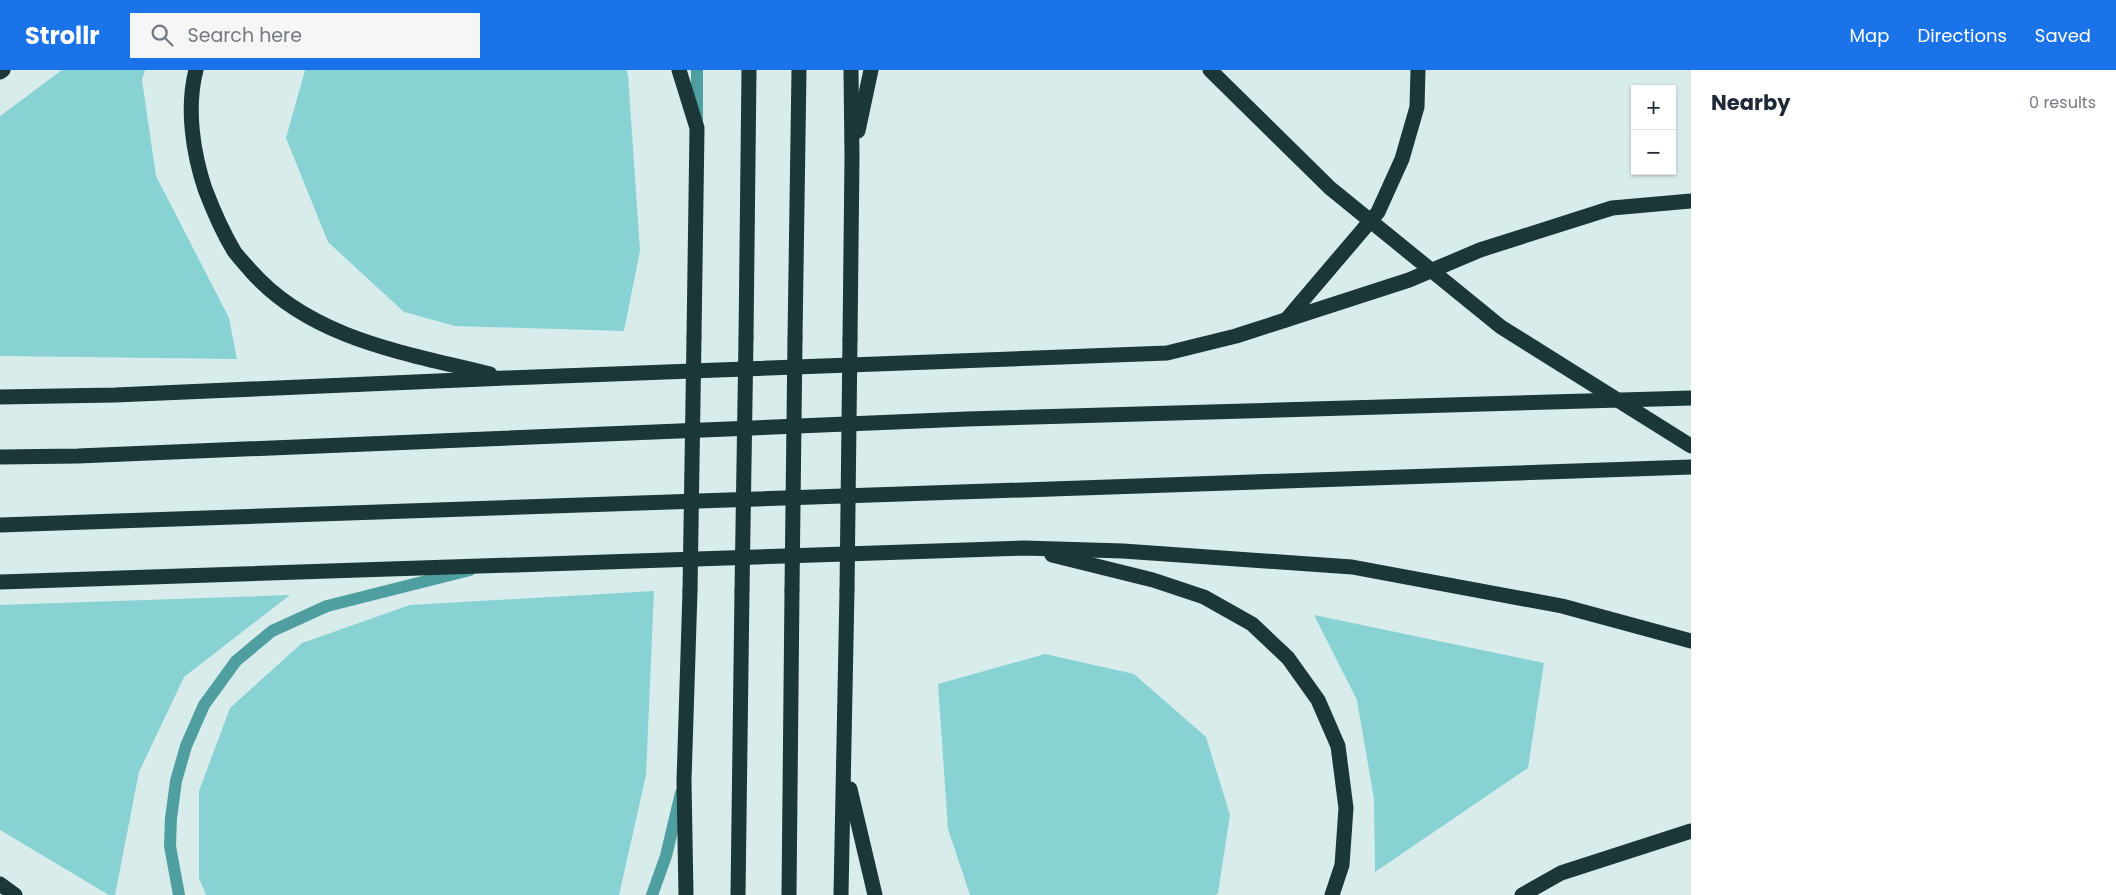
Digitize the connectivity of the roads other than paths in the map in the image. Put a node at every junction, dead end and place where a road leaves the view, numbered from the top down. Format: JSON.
{"nodes":[{"id":1,"x":196,"y":70,"type":"edge"},
{"id":2,"x":679,"y":70,"type":"edge"},
{"id":3,"x":698,"y":70,"type":"edge"},
{"id":4,"x":749,"y":70,"type":"edge"},
{"id":5,"x":799,"y":70,"type":"edge"},
{"id":6,"x":850,"y":70,"type":"edge"},
{"id":7,"x":871,"y":70,"type":"edge"},
{"id":8,"x":1210,"y":70,"type":"edge"},
{"id":9,"x":1418,"y":70,"type":"edge"},
{"id":10,"x":697,"y":128,"type":"junction"},
{"id":11,"x":852,"y":157,"type":"junction"},
{"id":12,"x":1691,"y":201,"type":"edge"},
{"id":13,"x":1286,"y":320,"type":"junction"},
{"id":14,"x":506,"y":378,"type":"junction"},
{"id":15,"x":0,"y":397,"type":"edge"},
{"id":16,"x":1691,"y":398,"type":"edge"},
{"id":17,"x":1691,"y":446,"type":"edge"},
{"id":18,"x":0,"y":457,"type":"edge"},
{"id":19,"x":1691,"y":467,"type":"edge"},
{"id":20,"x":0,"y":525,"type":"edge"},
{"id":21,"x":1024,"y":548,"type":"junction"},
{"id":22,"x":486,"y":566,"type":"junction"},
{"id":23,"x":0,"y":582,"type":"edge"},
{"id":24,"x":1691,"y":641,"type":"edge"},
{"id":25,"x":845,"y":764,"type":"junction"},
{"id":26,"x":684,"y":781,"type":"junction"},
{"id":27,"x":1691,"y":831,"type":"edge"},
{"id":28,"x":0,"y":884,"type":"edge"},
{"id":29,"x":15,"y":895,"type":"edge"},
{"id":30,"x":179,"y":895,"type":"edge"},
{"id":31,"x":652,"y":895,"type":"edge"},
{"id":32,"x":686,"y":895,"type":"edge"},
{"id":33,"x":738,"y":895,"type":"edge"},
{"id":34,"x":789,"y":895,"type":"edge"},
{"id":35,"x":841,"y":895,"type":"edge"},
{"id":36,"x":875,"y":895,"type":"edge"},
{"id":37,"x":1332,"y":895,"type":"edge"},
{"id":38,"x":1522,"y":895,"type":"edge"}],
"edges":[{"from":1,"to":14,"type":"highway"},
{"from":2,"to":10,"type":"highway"},
{"from":3,"to":10,"type":"lane"},
{"from":4,"to":33,"type":"highway","bridge":true},
{"from":5,"to":34,"type":"highway","bridge":true},
{"from":6,"to":11,"type":"highway"},
{"from":7,"to":11,"type":"highway"},
{"from":8,"to":17,"type":"highway","bridge":true},
{"from":9,"to":13,"type":"highway"},
{"from":10,"to":26,"type":"highway","bridge":true},
{"from":11,"to":25,"type":"highway","bridge":true},
{"from":12,"to":13,"type":"highway"},
{"from":13,"to":14,"type":"highway"},
{"from":14,"to":15,"type":"highway"},
{"from":16,"to":18,"type":"highway"},
{"from":19,"to":20,"type":"highway"},
{"from":21,"to":22,"type":"highway"},
{"from":21,"to":24,"type":"highway"},
{"from":21,"to":37,"type":"highway"},
{"from":22,"to":23,"type":"highway"},
{"from":22,"to":30,"type":"lane"},
{"from":25,"to":35,"type":"highway"},
{"from":25,"to":36,"type":"highway"},
{"from":26,"to":31,"type":"lane"},
{"from":26,"to":32,"type":"highway"},
{"from":27,"to":38,"type":"highway"},
{"from":28,"to":29,"type":"highway"}]}
